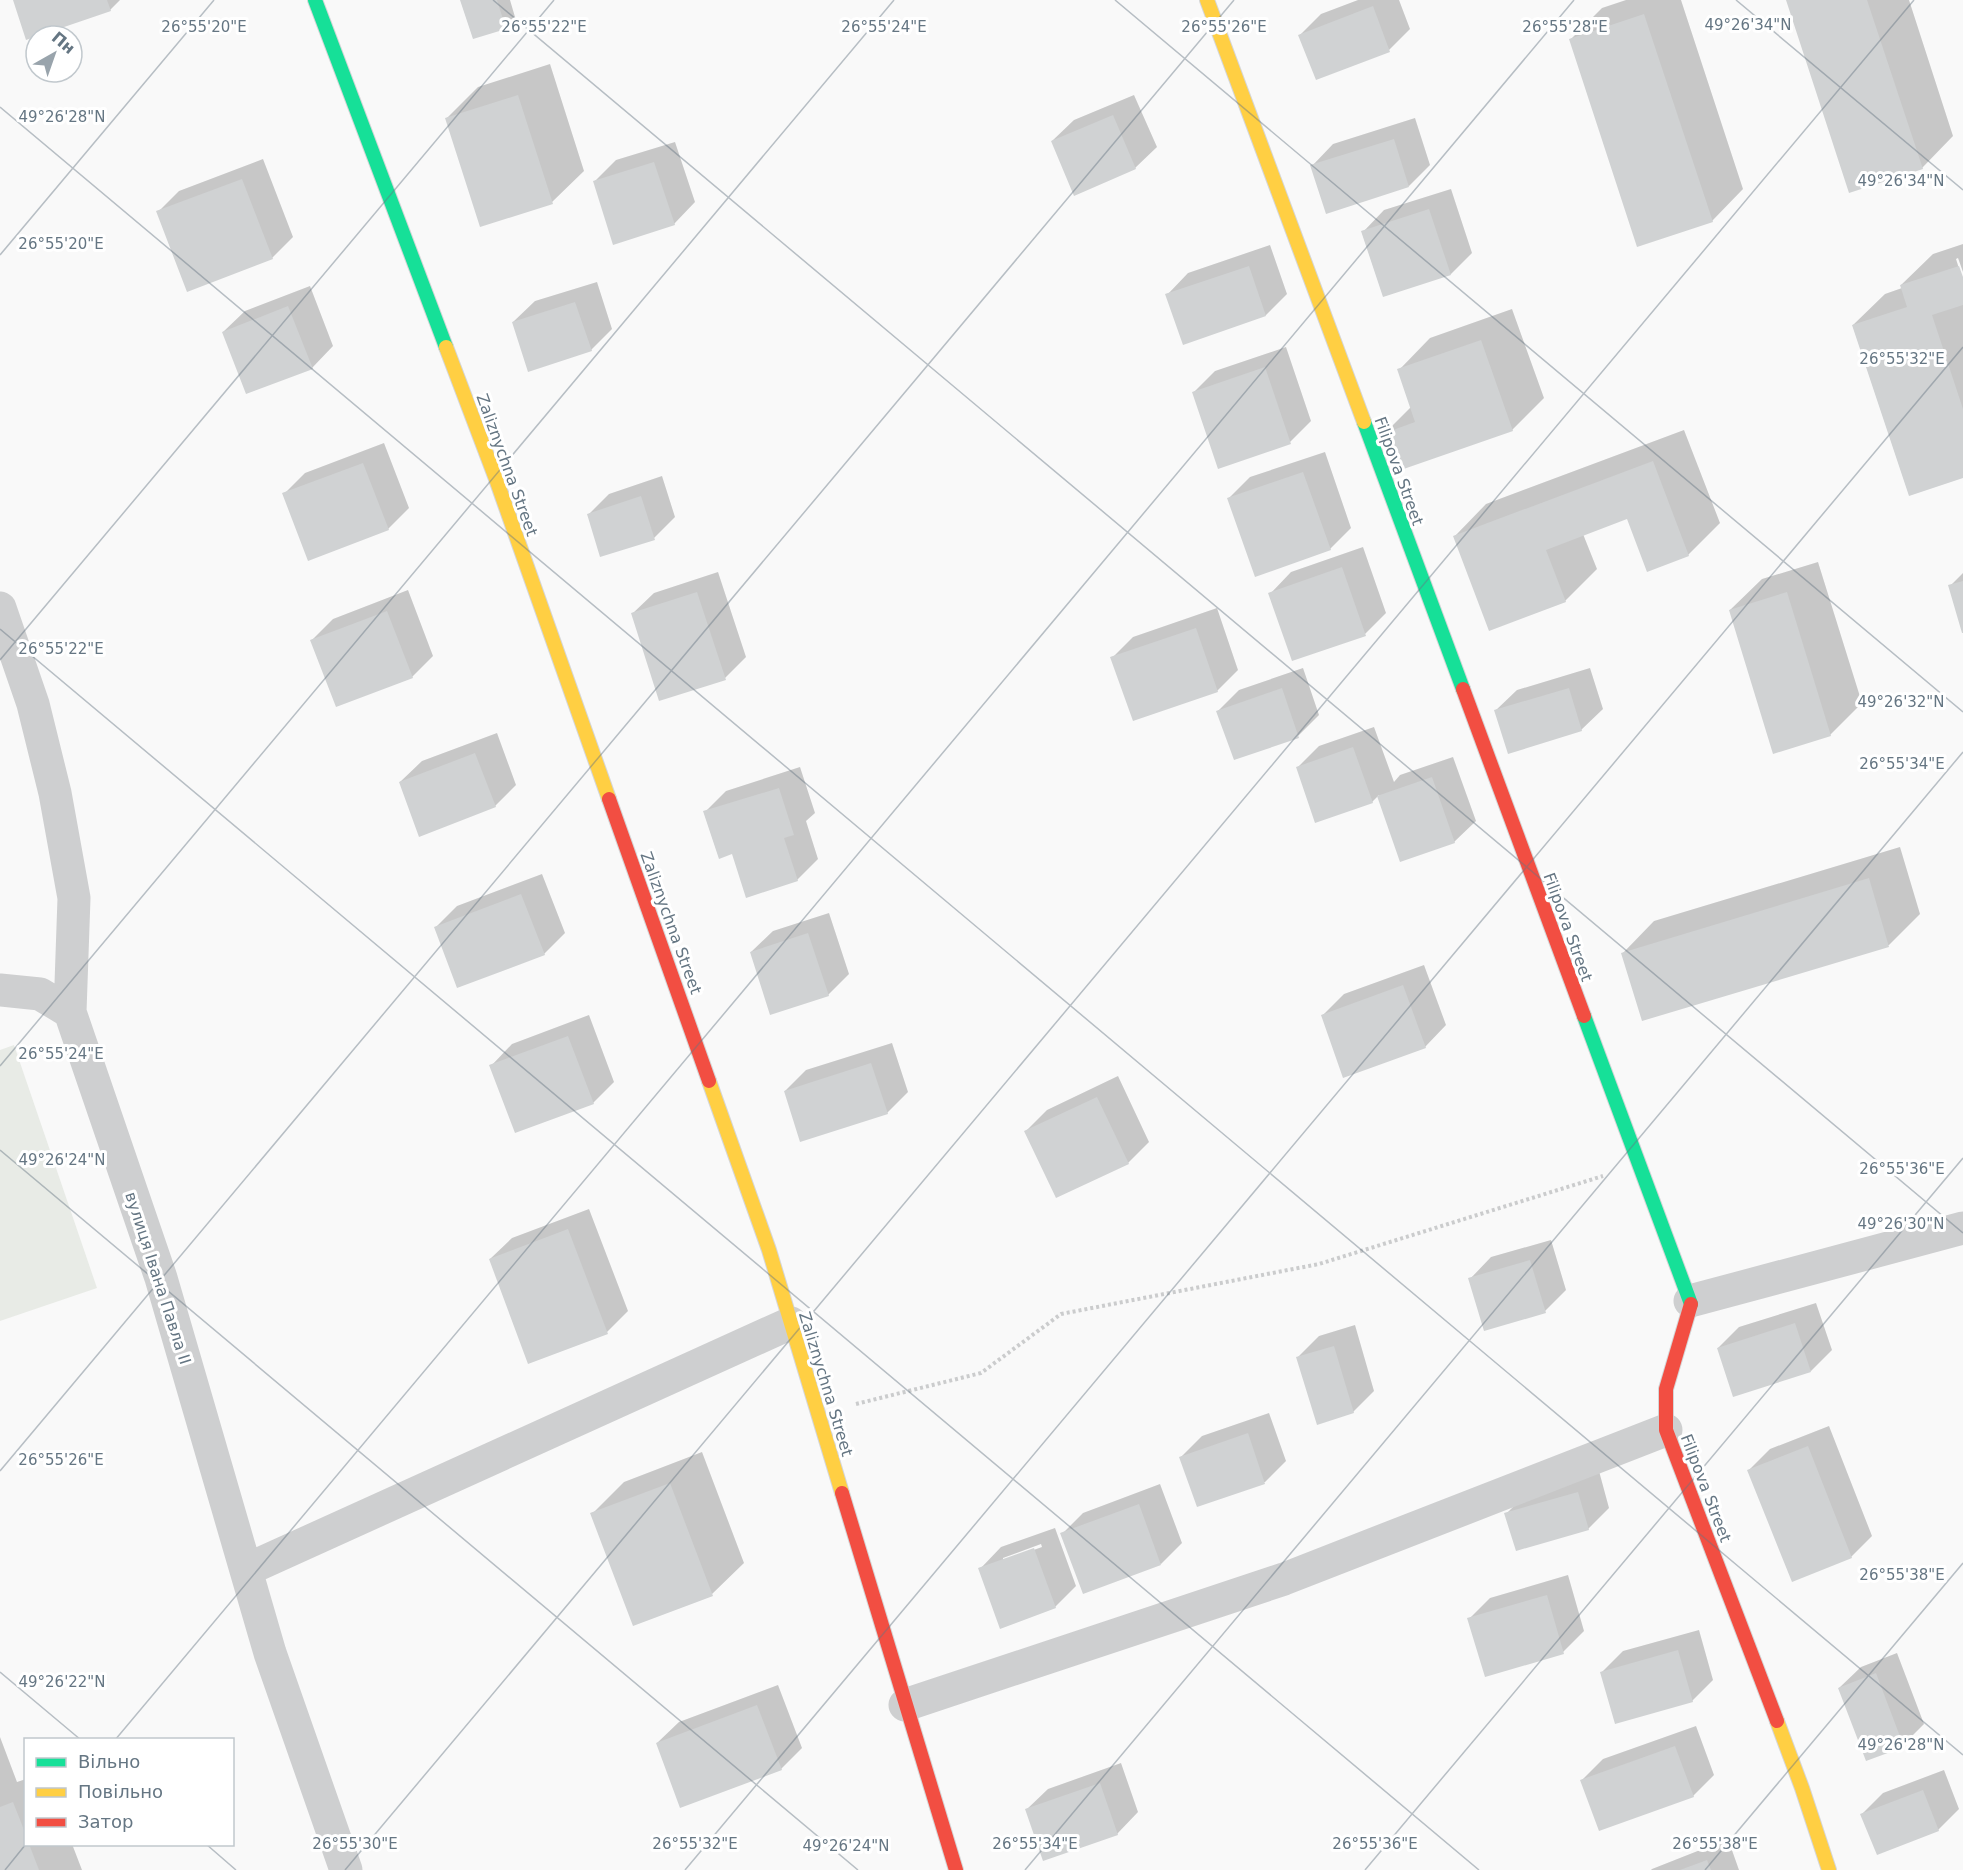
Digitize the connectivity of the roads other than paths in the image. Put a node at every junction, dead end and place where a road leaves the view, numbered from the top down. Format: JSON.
{"nodes":[{"id":1,"x":315,"y":0,"type":"edge"},
{"id":2,"x":1207,"y":0,"type":"edge"},
{"id":3,"x":0,"y":608,"type":"edge"},
{"id":4,"x":0,"y":990,"type":"edge"},
{"id":5,"x":70,"y":1012,"type":"junction"},
{"id":6,"x":1963,"y":1228,"type":"edge"},
{"id":7,"x":1690,"y":1301,"type":"junction"},
{"id":8,"x":791,"y":1323,"type":"junction"},
{"id":9,"x":1666,"y":1430,"type":"junction"},
{"id":10,"x":246,"y":1570,"type":"junction"},
{"id":11,"x":905,"y":1705,"type":"junction"},
{"id":12,"x":346,"y":1870,"type":"edge"},
{"id":13,"x":956,"y":1870,"type":"edge"},
{"id":14,"x":1829,"y":1870,"type":"edge"}],
"edges":[{"from":1,"to":8,"type":"street","name":"Zaliznychna Street"},
{"from":2,"to":7,"type":"street","name":"Filipova Street"},
{"from":3,"to":5,"type":"street","name":"вулиця Івана Павла II"},
{"from":4,"to":5,"type":"street"},
{"from":5,"to":10,"type":"street","name":"вулиця Івана Павла II"},
{"from":6,"to":7,"type":"street"},
{"from":7,"to":9,"type":"street","name":"Filipova Street"},
{"from":8,"to":10,"type":"street"},
{"from":8,"to":11,"type":"street","name":"Zaliznychna Street"},
{"from":9,"to":11,"type":"street"},
{"from":9,"to":14,"type":"street","name":"Filipova Street"},
{"from":10,"to":12,"type":"street","name":"вулиця Івана Павла II"},
{"from":11,"to":13,"type":"street","name":"Zaliznychna Street"}]}
